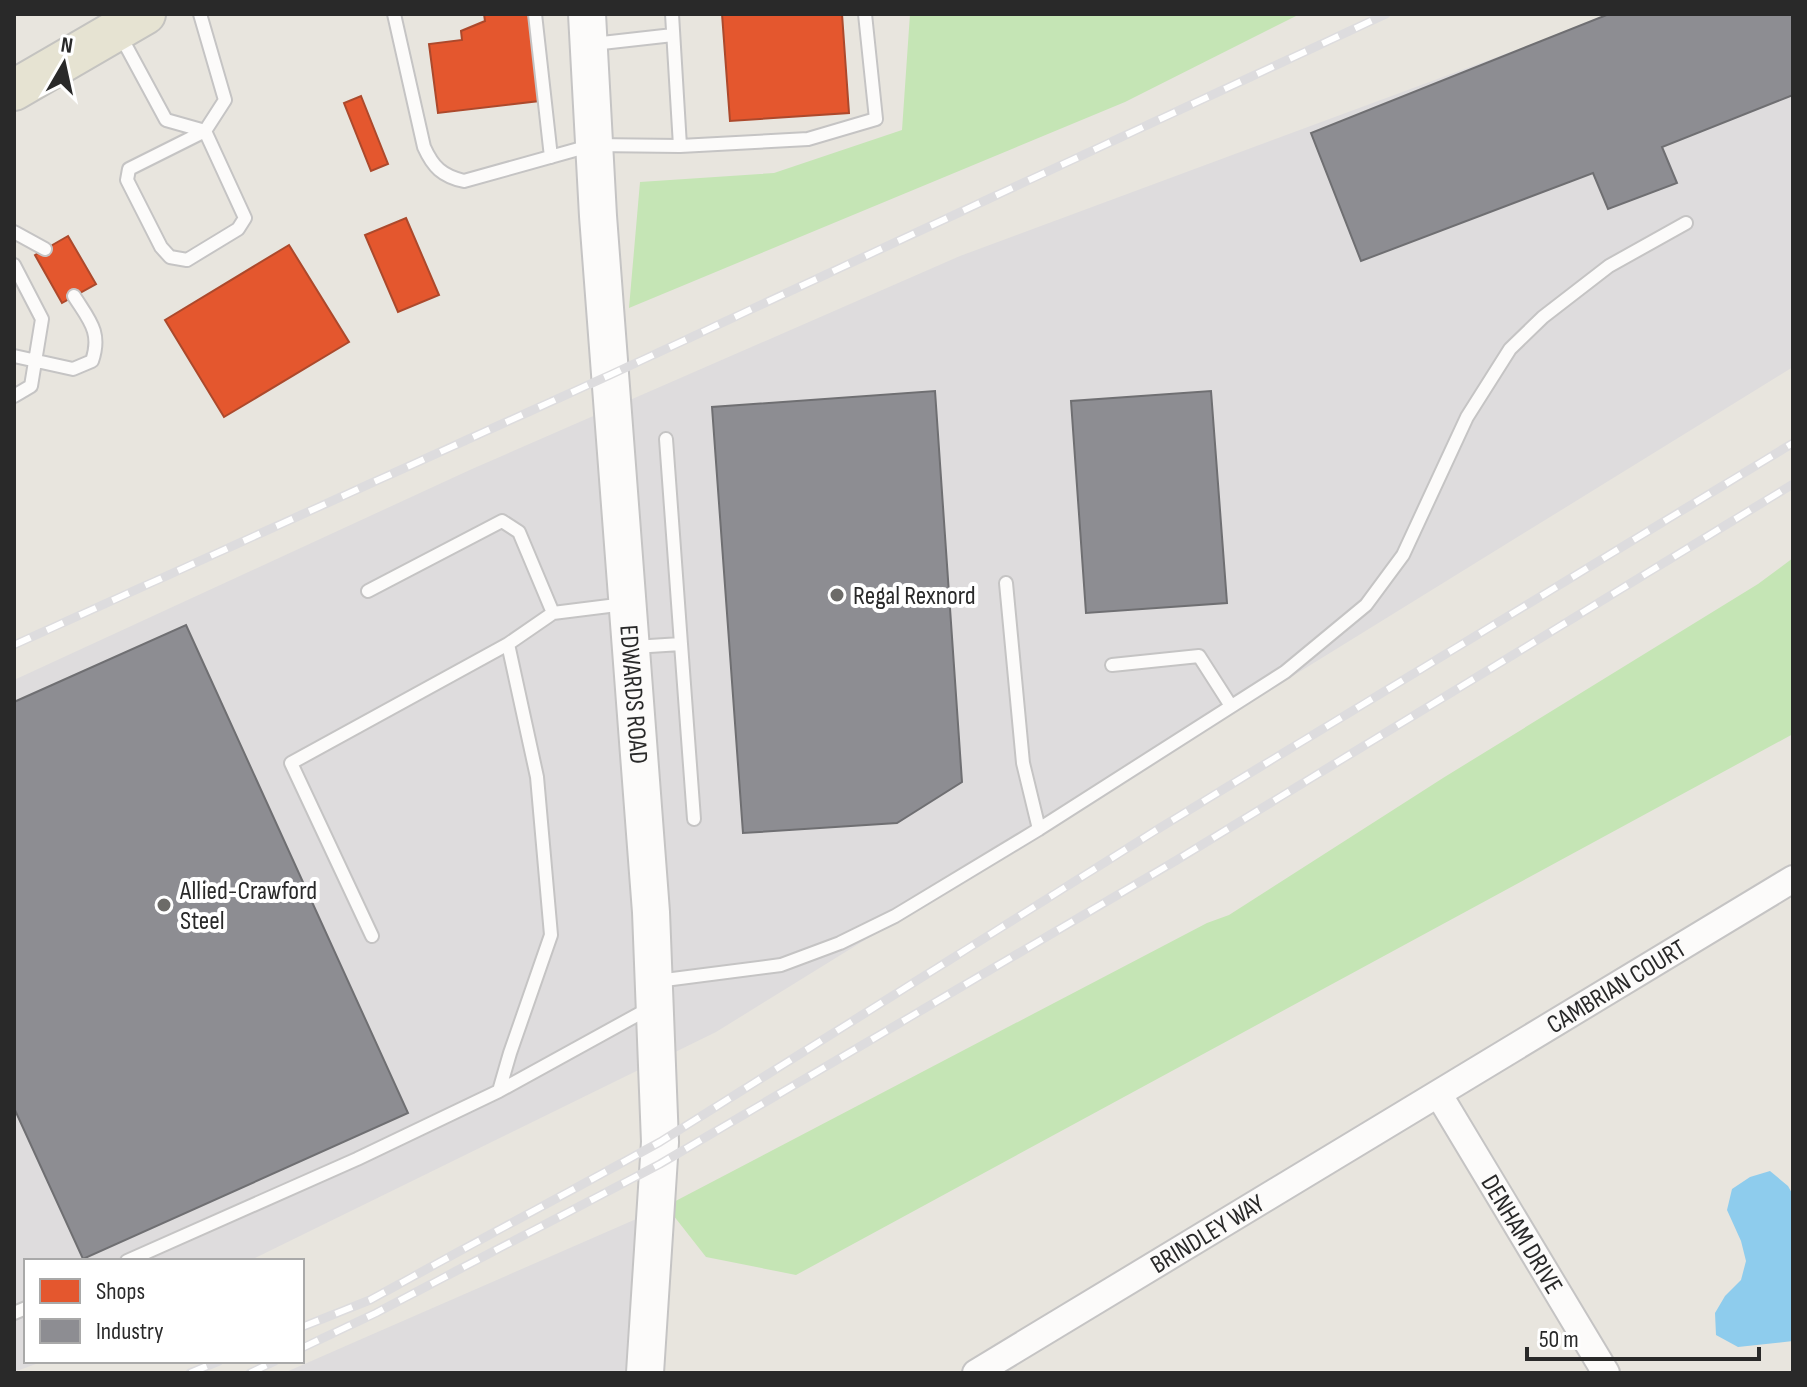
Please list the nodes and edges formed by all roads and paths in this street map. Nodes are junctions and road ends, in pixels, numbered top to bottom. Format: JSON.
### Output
{"nodes":[{"id":1,"x":200,"y":14,"type":"edge"},
{"id":2,"x":394,"y":14,"type":"edge"},
{"id":3,"x":535,"y":14,"type":"edge"},
{"id":4,"x":672,"y":14,"type":"edge"},
{"id":5,"x":865,"y":14,"type":"edge"},
{"id":6,"x":131,"y":22,"type":"edge"},
{"id":7,"x":588,"y":29,"type":"edge"},
{"id":8,"x":673,"y":35,"type":"junction"},
{"id":9,"x":14,"y":90,"type":"edge"},
{"id":10,"x":205,"y":131,"type":"junction"},
{"id":11,"x":593,"y":145,"type":"junction"},
{"id":12,"x":680,"y":146,"type":"junction"},
{"id":13,"x":551,"y":157,"type":"junction"},
{"id":14,"x":1686,"y":223,"type":"dead end"},
{"id":15,"x":14,"y":232,"type":"edge"},
{"id":16,"x":45,"y":249,"type":"dead end"},
{"id":17,"x":14,"y":265,"type":"edge"},
{"id":18,"x":74,"y":296,"type":"dead end"},
{"id":19,"x":14,"y":356,"type":"edge"},
{"id":20,"x":36,"y":361,"type":"junction"},
{"id":21,"x":14,"y":396,"type":"edge"},
{"id":22,"x":666,"y":439,"type":"dead end"},
{"id":23,"x":1006,"y":583,"type":"dead end"},
{"id":24,"x":368,"y":591,"type":"dead end"},
{"id":25,"x":628,"y":603,"type":"junction"},
{"id":26,"x":553,"y":613,"type":"junction"},
{"id":27,"x":508,"y":644,"type":"junction"},
{"id":28,"x":681,"y":644,"type":"junction"},
{"id":29,"x":631,"y":647,"type":"junction"},
{"id":30,"x":1112,"y":665,"type":"dead end"},
{"id":31,"x":1231,"y":706,"type":"junction"},
{"id":32,"x":694,"y":819,"type":"dead end"},
{"id":33,"x":1039,"y":829,"type":"junction"},
{"id":34,"x":1793,"y":879,"type":"edge"},
{"id":35,"x":372,"y":936,"type":"dead end"},
{"id":36,"x":654,"y":994,"type":"junction"},
{"id":37,"x":499,"y":1091,"type":"junction"},
{"id":38,"x":1439,"y":1095,"type":"junction"},
{"id":39,"x":132,"y":1259,"type":"edge"},
{"id":40,"x":645,"y":1373,"type":"edge"},
{"id":41,"x":976,"y":1373,"type":"edge"},
{"id":42,"x":1606,"y":1373,"type":"edge"}],
"edges":[{"from":1,"to":10,"type":"lane"},
{"from":2,"to":13,"type":"lane"},
{"from":3,"to":13,"type":"lane"},
{"from":4,"to":8,"type":"lane"},
{"from":5,"to":12,"type":"lane"},
{"from":6,"to":9,"type":"main road"},
{"from":6,"to":10,"type":"lane"},
{"from":7,"to":8,"type":"lane"},
{"from":7,"to":11,"type":"main road","name":"EDWARDS ROAD"},
{"from":8,"to":12,"type":"lane"},
{"from":10,"to":10,"type":"lane"},
{"from":11,"to":12,"type":"lane"},
{"from":11,"to":13,"type":"lane"},
{"from":11,"to":25,"type":"main road","name":"EDWARDS ROAD"},
{"from":14,"to":31,"type":"lane"},
{"from":15,"to":16,"type":"lane"},
{"from":17,"to":20,"type":"lane"},
{"from":18,"to":20,"type":"lane"},
{"from":19,"to":20,"type":"lane"},
{"from":20,"to":21,"type":"lane"},
{"from":22,"to":28,"type":"lane"},
{"from":23,"to":33,"type":"lane"},
{"from":24,"to":26,"type":"lane"},
{"from":25,"to":26,"type":"lane"},
{"from":25,"to":29,"type":"main road","name":"EDWARDS ROAD"},
{"from":26,"to":27,"type":"lane"},
{"from":27,"to":35,"type":"lane"},
{"from":27,"to":37,"type":"lane"},
{"from":28,"to":29,"type":"lane"},
{"from":28,"to":32,"type":"lane"},
{"from":29,"to":36,"type":"main road","name":"EDWARDS ROAD"},
{"from":30,"to":31,"type":"lane"},
{"from":31,"to":33,"type":"lane"},
{"from":33,"to":36,"type":"lane"},
{"from":34,"to":38,"type":"street","name":"CAMBRIAN COURT"},
{"from":36,"to":37,"type":"lane"},
{"from":36,"to":40,"type":"main road","name":"EDWARDS ROAD"},
{"from":37,"to":39,"type":"lane"},
{"from":38,"to":41,"type":"street","name":"BRINDLEY WAY"},
{"from":38,"to":42,"type":"street","name":"DENHAM DRIVE"}]}
